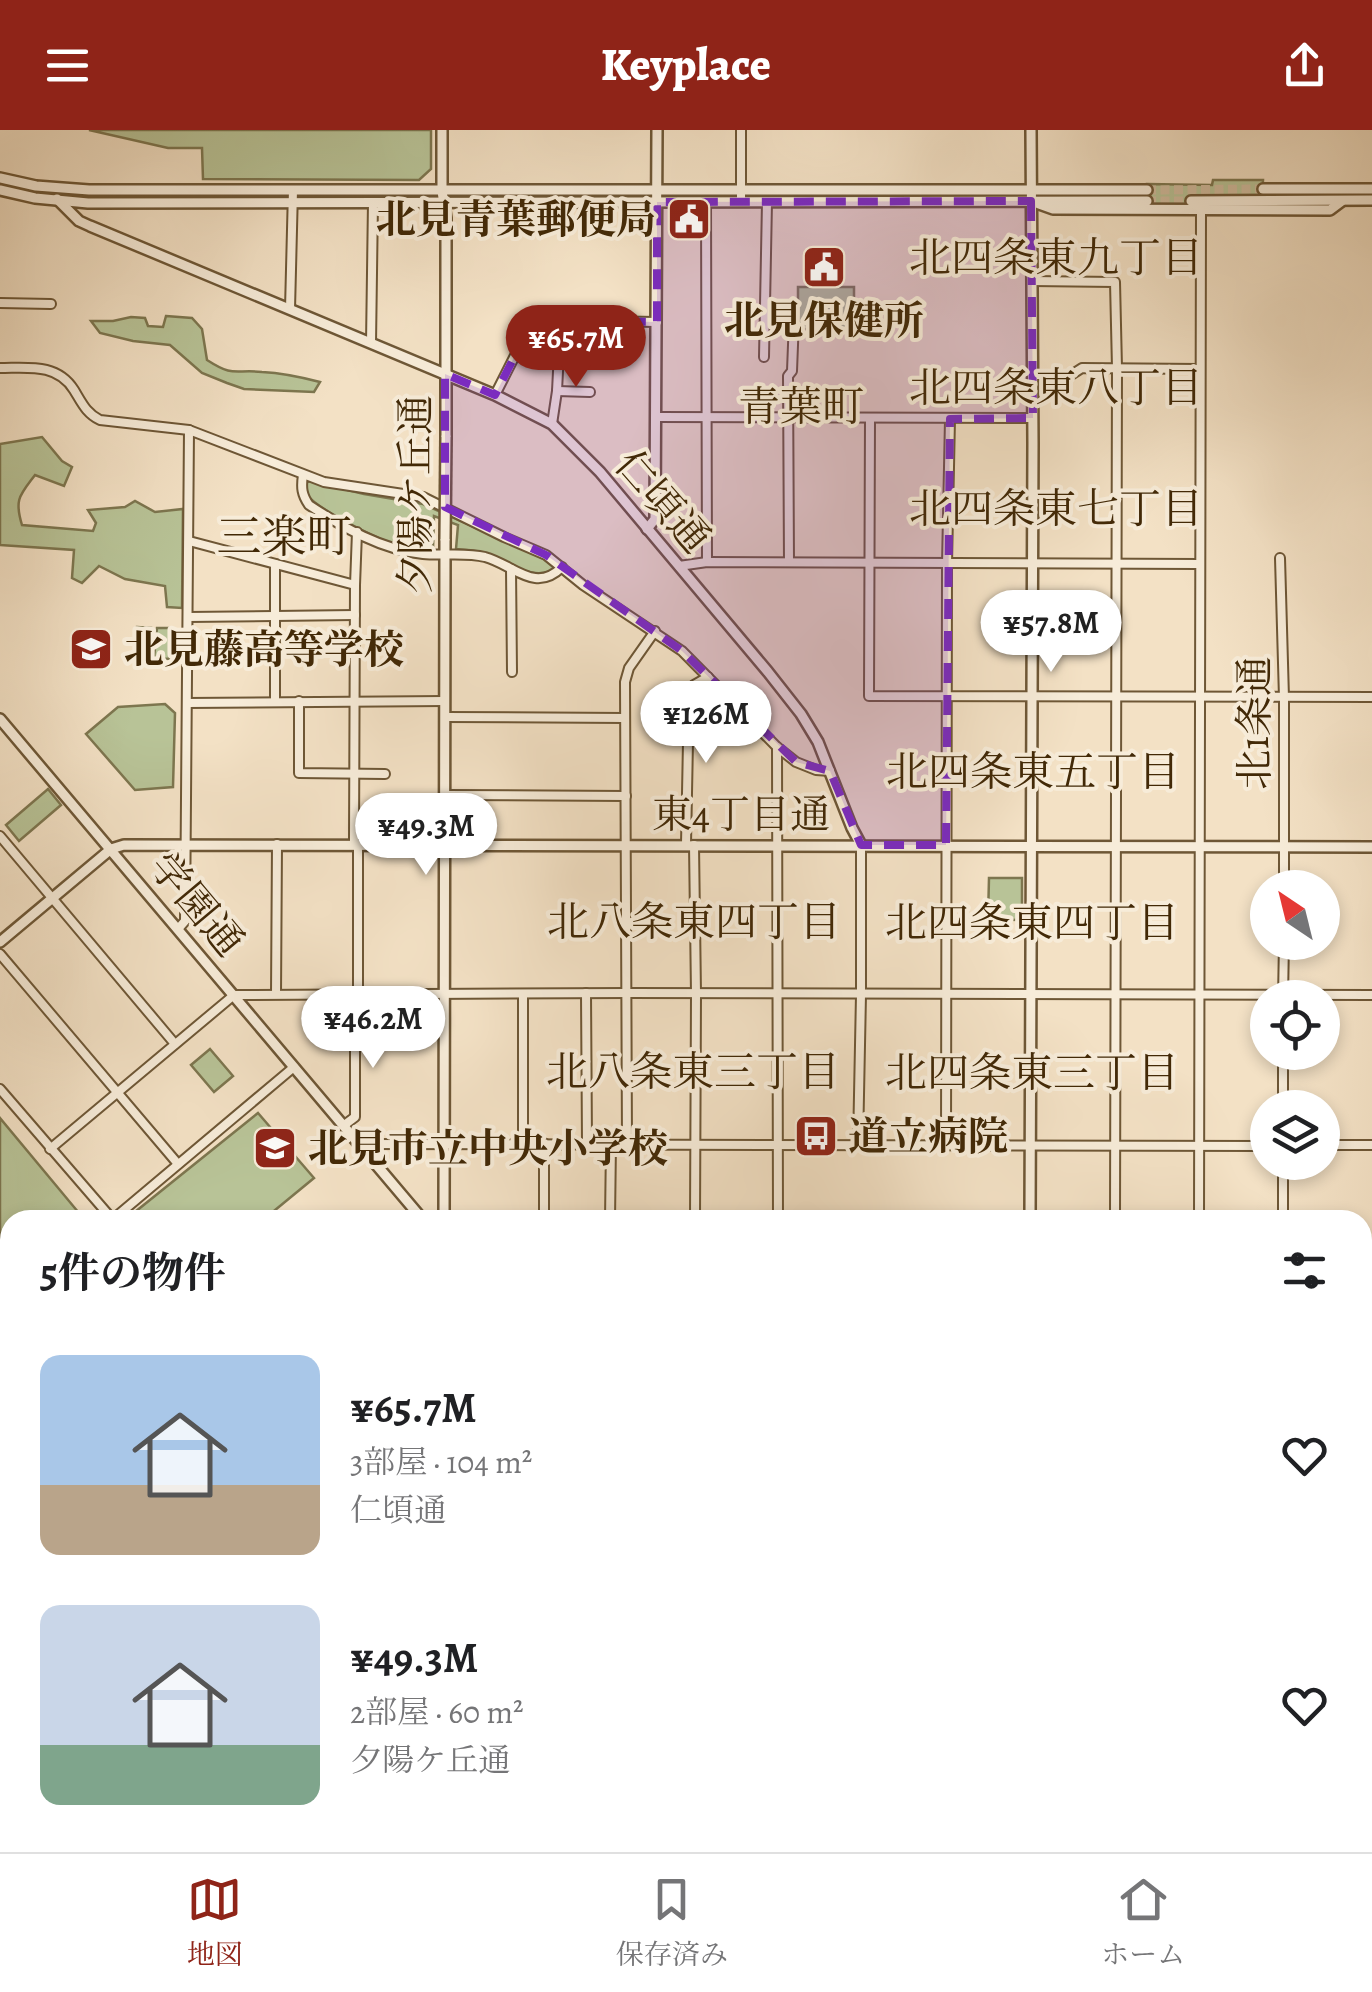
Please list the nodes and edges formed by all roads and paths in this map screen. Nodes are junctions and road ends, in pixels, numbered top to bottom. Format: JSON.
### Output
{"nodes":[{"id":1,"x":442,"y":130,"type":"edge"},
{"id":2,"x":657,"y":130,"type":"edge"},
{"id":3,"x":742,"y":130,"type":"edge"},
{"id":4,"x":1031,"y":130,"type":"edge"},
{"id":5,"x":0,"y":178,"type":"edge"},
{"id":6,"x":44,"y":186,"type":"junction"},
{"id":7,"x":1372,"y":189,"type":"edge"},
{"id":8,"x":0,"y":190,"type":"edge"},
{"id":9,"x":1263,"y":190,"type":"tunnel mouth"},
{"id":10,"x":442,"y":191,"type":"junction"},
{"id":11,"x":1147,"y":195,"type":"tunnel mouth"},
{"id":12,"x":293,"y":196,"type":"junction"},
{"id":13,"x":741,"y":196,"type":"junction"},
{"id":14,"x":1031,"y":196,"type":"junction"},
{"id":15,"x":657,"y":197,"type":"junction"},
{"id":16,"x":57,"y":199,"type":"junction"},
{"id":17,"x":1191,"y":200,"type":"tunnel mouth"},
{"id":18,"x":1342,"y":200,"type":"junction"},
{"id":19,"x":1372,"y":200,"type":"edge"},
{"id":20,"x":373,"y":202,"type":"junction"},
{"id":21,"x":706,"y":202,"type":"junction"},
{"id":22,"x":767,"y":202,"type":"junction"},
{"id":23,"x":444,"y":203,"type":"junction"},
{"id":24,"x":1201,"y":210,"type":"junction"},
{"id":25,"x":1032,"y":280,"type":"junction"},
{"id":26,"x":0,"y":304,"type":"edge"},
{"id":27,"x":51,"y":304,"type":"dead end"},
{"id":28,"x":290,"y":310,"type":"junction"},
{"id":29,"x":794,"y":318,"type":"dead end"},
{"id":30,"x":657,"y":322,"type":"junction"},
{"id":31,"x":371,"y":344,"type":"junction"},
{"id":32,"x":558,"y":352,"type":"dead end"},
{"id":33,"x":764,"y":357,"type":"dead end"},
{"id":34,"x":0,"y":368,"type":"edge"},
{"id":35,"x":1117,"y":368,"type":"junction"},
{"id":36,"x":1199,"y":368,"type":"junction"},
{"id":37,"x":444,"y":374,"type":"junction"},
{"id":38,"x":1032,"y":375,"type":"junction"},
{"id":39,"x":557,"y":391,"type":"junction"},
{"id":40,"x":590,"y":392,"type":"dead end"},
{"id":41,"x":494,"y":395,"type":"junction"},
{"id":42,"x":656,"y":417,"type":"junction"},
{"id":43,"x":706,"y":417,"type":"junction"},
{"id":44,"x":788,"y":417,"type":"junction"},
{"id":45,"x":1033,"y":418,"type":"junction"},
{"id":46,"x":870,"y":419,"type":"junction"},
{"id":47,"x":950,"y":419,"type":"junction"},
{"id":48,"x":552,"y":424,"type":"junction"},
{"id":49,"x":189,"y":430,"type":"junction"},
{"id":50,"x":304,"y":476,"type":"junction"},
{"id":51,"x":647,"y":529,"type":"junction"},
{"id":52,"x":357,"y":532,"type":"junction"},
{"id":53,"x":189,"y":542,"type":"junction"},
{"id":54,"x":446,"y":555,"type":"junction"},
{"id":55,"x":1280,"y":558,"type":"dead end"},
{"id":56,"x":707,"y":562,"type":"junction"},
{"id":57,"x":789,"y":562,"type":"junction"},
{"id":58,"x":868,"y":563,"type":"junction"},
{"id":59,"x":275,"y":564,"type":"junction"},
{"id":60,"x":947,"y":564,"type":"junction"},
{"id":61,"x":1031,"y":564,"type":"junction"},
{"id":62,"x":1116,"y":564,"type":"junction"},
{"id":63,"x":1199,"y":564,"type":"junction"},
{"id":64,"x":679,"y":566,"type":"junction"},
{"id":65,"x":562,"y":567,"type":"junction"},
{"id":66,"x":511,"y":569,"type":"junction"},
{"id":67,"x":355,"y":584,"type":"junction"},
{"id":68,"x":355,"y":615,"type":"junction"},
{"id":69,"x":275,"y":616,"type":"junction"},
{"id":70,"x":188,"y":617,"type":"junction"},
{"id":71,"x":654,"y":631,"type":"junction"},
{"id":72,"x":512,"y":672,"type":"dead end"},
{"id":73,"x":708,"y":677,"type":"junction"},
{"id":74,"x":946,"y":696,"type":"junction"},
{"id":75,"x":1032,"y":696,"type":"junction"},
{"id":76,"x":1116,"y":696,"type":"junction"},
{"id":77,"x":1372,"y":696,"type":"edge"},
{"id":78,"x":1200,"y":697,"type":"junction"},
{"id":79,"x":1284,"y":698,"type":"junction"},
{"id":80,"x":299,"y":701,"type":"junction"},
{"id":81,"x":445,"y":701,"type":"junction"},
{"id":82,"x":275,"y":702,"type":"junction"},
{"id":83,"x":356,"y":702,"type":"junction"},
{"id":84,"x":187,"y":703,"type":"junction"},
{"id":85,"x":445,"y":717,"type":"junction"},
{"id":86,"x":625,"y":718,"type":"junction"},
{"id":87,"x":0,"y":720,"type":"edge"},
{"id":88,"x":777,"y":747,"type":"junction"},
{"id":89,"x":830,"y":771,"type":"junction"},
{"id":90,"x":355,"y":774,"type":"junction"},
{"id":91,"x":385,"y":774,"type":"dead end"},
{"id":92,"x":446,"y":795,"type":"junction"},
{"id":93,"x":626,"y":796,"type":"junction"},
{"id":94,"x":0,"y":836,"type":"edge"},
{"id":95,"x":187,"y":844,"type":"junction"},
{"id":96,"x":278,"y":844,"type":"junction"},
{"id":97,"x":357,"y":844,"type":"junction"},
{"id":98,"x":446,"y":844,"type":"junction"},
{"id":99,"x":627,"y":844,"type":"junction"},
{"id":100,"x":690,"y":844,"type":"junction"},
{"id":101,"x":778,"y":845,"type":"junction"},
{"id":102,"x":861,"y":845,"type":"junction"},
{"id":103,"x":946,"y":845,"type":"junction"},
{"id":104,"x":1284,"y":845,"type":"junction"},
{"id":105,"x":1031,"y":846,"type":"junction"},
{"id":106,"x":1115,"y":846,"type":"junction"},
{"id":107,"x":1200,"y":846,"type":"junction"},
{"id":108,"x":1372,"y":847,"type":"edge"},
{"id":109,"x":111,"y":849,"type":"junction"},
{"id":110,"x":1284,"y":870,"type":"edge"},
{"id":111,"x":52,"y":898,"type":"junction"},
{"id":112,"x":178,"y":929,"type":"junction"},
{"id":113,"x":0,"y":942,"type":"edge"},
{"id":114,"x":0,"y":954,"type":"edge"},
{"id":115,"x":357,"y":993,"type":"junction"},
{"id":116,"x":586,"y":993,"type":"junction"},
{"id":117,"x":628,"y":993,"type":"junction"},
{"id":118,"x":276,"y":994,"type":"junction"},
{"id":119,"x":445,"y":994,"type":"junction"},
{"id":120,"x":523,"y":994,"type":"junction"},
{"id":121,"x":696,"y":994,"type":"junction"},
{"id":122,"x":1032,"y":994,"type":"junction"},
{"id":123,"x":234,"y":995,"type":"junction"},
{"id":124,"x":778,"y":995,"type":"junction"},
{"id":125,"x":861,"y":995,"type":"junction"},
{"id":126,"x":1115,"y":995,"type":"junction"},
{"id":127,"x":947,"y":996,"type":"junction"},
{"id":128,"x":1200,"y":996,"type":"junction"},
{"id":129,"x":1340,"y":996,"type":"edge"},
{"id":130,"x":1372,"y":996,"type":"edge"},
{"id":131,"x":1250,"y":997,"type":"edge"},
{"id":132,"x":175,"y":1044,"type":"junction"},
{"id":133,"x":294,"y":1067,"type":"junction"},
{"id":134,"x":0,"y":1088,"type":"edge"},
{"id":135,"x":116,"y":1094,"type":"junction"},
{"id":136,"x":344,"y":1126,"type":"junction"},
{"id":137,"x":446,"y":1143,"type":"junction"},
{"id":138,"x":524,"y":1143,"type":"junction"},
{"id":139,"x":544,"y":1143,"type":"junction"},
{"id":140,"x":587,"y":1143,"type":"junction"},
{"id":141,"x":610,"y":1143,"type":"junction"},
{"id":142,"x":627,"y":1143,"type":"junction"},
{"id":143,"x":358,"y":1144,"type":"junction"},
{"id":144,"x":694,"y":1144,"type":"junction"},
{"id":145,"x":778,"y":1144,"type":"junction"},
{"id":146,"x":1116,"y":1144,"type":"junction"},
{"id":147,"x":858,"y":1145,"type":"junction"},
{"id":148,"x":946,"y":1145,"type":"junction"},
{"id":149,"x":1030,"y":1145,"type":"junction"},
{"id":150,"x":1200,"y":1145,"type":"junction"},
{"id":151,"x":1340,"y":1145,"type":"edge"},
{"id":152,"x":1372,"y":1145,"type":"edge"},
{"id":153,"x":1250,"y":1146,"type":"edge"},
{"id":154,"x":50,"y":1150,"type":"junction"},
{"id":155,"x":178,"y":1164,"type":"junction"},
{"id":156,"x":1283,"y":1180,"type":"edge"},
{"id":157,"x":103,"y":1210,"type":"edge"},
{"id":158,"x":124,"y":1210,"type":"edge"},
{"id":159,"x":414,"y":1210,"type":"edge"},
{"id":160,"x":444,"y":1210,"type":"edge"},
{"id":161,"x":544,"y":1210,"type":"edge"},
{"id":162,"x":610,"y":1210,"type":"edge"},
{"id":163,"x":694,"y":1210,"type":"edge"},
{"id":164,"x":778,"y":1210,"type":"edge"},
{"id":165,"x":1030,"y":1210,"type":"edge"},
{"id":166,"x":1115,"y":1210,"type":"edge"},
{"id":167,"x":1199,"y":1210,"type":"edge"},
{"id":168,"x":1282,"y":1210,"type":"edge"}],
"edges":[{"from":1,"to":10,"type":"street","name":"夕陽ケ丘通"},
{"from":2,"to":15,"type":"street"},
{"from":3,"to":13,"type":"street"},
{"from":4,"to":14,"type":"street"},
{"from":5,"to":6,"type":"street"},
{"from":6,"to":12,"type":"street"},
{"from":6,"to":16,"type":"street","name":"仁頃通"},
{"from":7,"to":9,"type":"street"},
{"from":8,"to":16,"type":"street"},
{"from":10,"to":12,"type":"street"},
{"from":10,"to":15,"type":"street"},
{"from":10,"to":23,"type":"street","name":"夕陽ケ丘通"},
{"from":11,"to":14,"type":"street"},
{"from":12,"to":16,"type":"street"},
{"from":12,"to":20,"type":"street"},
{"from":12,"to":28,"type":"street"},
{"from":13,"to":14,"type":"street"},
{"from":13,"to":15,"type":"street"},
{"from":13,"to":21,"type":"street"},
{"from":13,"to":22,"type":"street"},
{"from":14,"to":22,"type":"street"},
{"from":14,"to":24,"type":"street"},
{"from":14,"to":25,"type":"street"},
{"from":15,"to":21,"type":"street"},
{"from":15,"to":23,"type":"street"},
{"from":15,"to":30,"type":"street"},
{"from":16,"to":28,"type":"street","name":"仁頃通"},
{"from":17,"to":18,"type":"street"},
{"from":18,"to":19,"type":"street"},
{"from":18,"to":24,"type":"street"},
{"from":20,"to":23,"type":"street"},
{"from":20,"to":31,"type":"street"},
{"from":21,"to":43,"type":"street"},
{"from":22,"to":33,"type":"street"},
{"from":23,"to":37,"type":"street","name":"夕陽ケ丘通"},
{"from":24,"to":36,"type":"street"},
{"from":25,"to":35,"type":"street"},
{"from":25,"to":38,"type":"street"},
{"from":26,"to":27,"type":"street"},
{"from":28,"to":31,"type":"street","name":"仁頃通"},
{"from":29,"to":44,"type":"street"},
{"from":30,"to":41,"type":"street"},
{"from":30,"to":42,"type":"street"},
{"from":31,"to":37,"type":"street","name":"仁頃通"},
{"from":32,"to":39,"type":"street"},
{"from":34,"to":49,"type":"street"},
{"from":35,"to":36,"type":"street"},
{"from":35,"to":38,"type":"street"},
{"from":35,"to":62,"type":"street"},
{"from":36,"to":63,"type":"street"},
{"from":37,"to":41,"type":"street","name":"仁頃通"},
{"from":37,"to":54,"type":"street","name":"夕陽ケ丘通","bridge":true},
{"from":38,"to":45,"type":"street"},
{"from":39,"to":40,"type":"street"},
{"from":39,"to":48,"type":"street"},
{"from":41,"to":48,"type":"street","name":"仁頃通"},
{"from":42,"to":43,"type":"street"},
{"from":42,"to":51,"type":"street"},
{"from":43,"to":44,"type":"street"},
{"from":43,"to":56,"type":"street"},
{"from":44,"to":46,"type":"street"},
{"from":44,"to":57,"type":"street"},
{"from":45,"to":47,"type":"street"},
{"from":45,"to":61,"type":"street"},
{"from":46,"to":47,"type":"street"},
{"from":46,"to":58,"type":"street"},
{"from":47,"to":60,"type":"street"},
{"from":48,"to":51,"type":"street","name":"仁頃通"},
{"from":49,"to":50,"type":"street"},
{"from":49,"to":53,"type":"street"},
{"from":50,"to":52,"type":"street"},
{"from":50,"to":65,"type":"street"},
{"from":51,"to":64,"type":"street","name":"仁頃通"},
{"from":52,"to":54,"type":"street"},
{"from":52,"to":67,"type":"street"},
{"from":53,"to":59,"type":"street"},
{"from":53,"to":70,"type":"street"},
{"from":54,"to":66,"type":"street"},
{"from":54,"to":81,"type":"street","name":"夕陽ケ丘通"},
{"from":55,"to":79,"type":"street","name":"北1条通"},
{"from":56,"to":57,"type":"street"},
{"from":56,"to":64,"type":"street"},
{"from":57,"to":58,"type":"street"},
{"from":58,"to":60,"type":"street"},
{"from":58,"to":74,"type":"street"},
{"from":59,"to":67,"type":"street"},
{"from":59,"to":69,"type":"street"},
{"from":60,"to":61,"type":"street"},
{"from":60,"to":74,"type":"street"},
{"from":61,"to":62,"type":"street"},
{"from":61,"to":75,"type":"street"},
{"from":62,"to":63,"type":"street"},
{"from":62,"to":76,"type":"street"},
{"from":63,"to":78,"type":"street"},
{"from":64,"to":89,"type":"street","name":"仁頃通"},
{"from":65,"to":66,"type":"street"},
{"from":65,"to":71,"type":"street"},
{"from":66,"to":72,"type":"street"},
{"from":67,"to":68,"type":"street"},
{"from":68,"to":69,"type":"street"},
{"from":68,"to":83,"type":"street"},
{"from":69,"to":70,"type":"street"},
{"from":69,"to":82,"type":"street"},
{"from":70,"to":84,"type":"street"},
{"from":71,"to":73,"type":"street"},
{"from":71,"to":86,"type":"street"},
{"from":73,"to":88,"type":"street"},
{"from":73,"to":100,"type":"street"},
{"from":74,"to":75,"type":"street"},
{"from":74,"to":103,"type":"street"},
{"from":75,"to":76,"type":"street"},
{"from":75,"to":105,"type":"street"},
{"from":76,"to":78,"type":"street"},
{"from":76,"to":106,"type":"street"},
{"from":77,"to":79,"type":"street"},
{"from":78,"to":79,"type":"street"},
{"from":78,"to":107,"type":"street"},
{"from":79,"to":104,"type":"street","name":"北1条通"},
{"from":80,"to":82,"type":"street"},
{"from":80,"to":83,"type":"street"},
{"from":80,"to":90,"type":"street"},
{"from":81,"to":83,"type":"street"},
{"from":81,"to":85,"type":"street","name":"夕陽ケ丘通"},
{"from":82,"to":84,"type":"street"},
{"from":83,"to":90,"type":"street"},
{"from":84,"to":95,"type":"street"},
{"from":85,"to":86,"type":"street"},
{"from":85,"to":92,"type":"street","name":"夕陽ケ丘通"},
{"from":86,"to":93,"type":"street"},
{"from":87,"to":109,"type":"street","name":"学園通"},
{"from":88,"to":89,"type":"street"},
{"from":88,"to":101,"type":"street"},
{"from":89,"to":102,"type":"street","name":"仁頃通"},
{"from":90,"to":91,"type":"street"},
{"from":90,"to":97,"type":"street"},
{"from":92,"to":93,"type":"street"},
{"from":92,"to":98,"type":"street","name":"夕陽ケ丘通"},
{"from":93,"to":99,"type":"street"},
{"from":94,"to":111,"type":"street"},
{"from":95,"to":96,"type":"street","name":"東4丁目通"},
{"from":95,"to":109,"type":"street","name":"東4丁目通"},
{"from":95,"to":112,"type":"street"},
{"from":96,"to":97,"type":"street","name":"東4丁目通"},
{"from":96,"to":118,"type":"street"},
{"from":97,"to":98,"type":"street","name":"東4丁目通"},
{"from":97,"to":115,"type":"street"},
{"from":98,"to":99,"type":"street","name":"東4丁目通"},
{"from":98,"to":119,"type":"street","name":"夕陽ケ丘通"},
{"from":99,"to":100,"type":"street","name":"東4丁目通"},
{"from":99,"to":117,"type":"street"},
{"from":100,"to":101,"type":"street","name":"東4丁目通"},
{"from":100,"to":121,"type":"street"},
{"from":101,"to":102,"type":"street","name":"東4丁目通"},
{"from":101,"to":124,"type":"street"},
{"from":102,"to":103,"type":"street","name":"東4丁目通"},
{"from":102,"to":125,"type":"street"},
{"from":103,"to":105,"type":"street","name":"東4丁目通"},
{"from":103,"to":127,"type":"street"},
{"from":104,"to":107,"type":"street","name":"東4丁目通"},
{"from":104,"to":108,"type":"street","name":"東4丁目通"},
{"from":104,"to":110,"type":"street","name":"北1条通"},
{"from":105,"to":106,"type":"street","name":"東4丁目通"},
{"from":105,"to":122,"type":"street"},
{"from":106,"to":107,"type":"street","name":"東4丁目通"},
{"from":106,"to":126,"type":"street"},
{"from":107,"to":128,"type":"street"},
{"from":109,"to":111,"type":"street"},
{"from":109,"to":112,"type":"street","name":"学園通"},
{"from":111,"to":113,"type":"street"},
{"from":111,"to":132,"type":"street"},
{"from":112,"to":123,"type":"street","name":"学園通"},
{"from":114,"to":135,"type":"street"},
{"from":115,"to":118,"type":"street"},
{"from":115,"to":119,"type":"street"},
{"from":115,"to":136,"type":"street"},
{"from":116,"to":117,"type":"street"},
{"from":116,"to":120,"type":"street"},
{"from":116,"to":140,"type":"street"},
{"from":117,"to":121,"type":"street"},
{"from":117,"to":142,"type":"street"},
{"from":118,"to":123,"type":"street"},
{"from":119,"to":120,"type":"street"},
{"from":119,"to":137,"type":"street","name":"夕陽ケ丘通"},
{"from":120,"to":138,"type":"street"},
{"from":121,"to":124,"type":"street"},
{"from":121,"to":144,"type":"street"},
{"from":122,"to":126,"type":"street"},
{"from":122,"to":127,"type":"street"},
{"from":122,"to":149,"type":"street"},
{"from":123,"to":132,"type":"street"},
{"from":123,"to":133,"type":"street","name":"学園通"},
{"from":124,"to":125,"type":"street"},
{"from":124,"to":145,"type":"street"},
{"from":125,"to":127,"type":"street"},
{"from":125,"to":147,"type":"street"},
{"from":126,"to":128,"type":"street"},
{"from":126,"to":146,"type":"street"},
{"from":127,"to":148,"type":"street"},
{"from":128,"to":131,"type":"street"},
{"from":128,"to":150,"type":"street"},
{"from":129,"to":130,"type":"street"},
{"from":132,"to":135,"type":"street"},
{"from":133,"to":136,"type":"street","name":"学園通"},
{"from":133,"to":155,"type":"street"},
{"from":134,"to":154,"type":"street"},
{"from":135,"to":154,"type":"street"},
{"from":135,"to":155,"type":"street"},
{"from":136,"to":143,"type":"street","name":"学園通"},
{"from":137,"to":138,"type":"street"},
{"from":137,"to":143,"type":"street"},
{"from":137,"to":160,"type":"street","name":"夕陽ケ丘通"},
{"from":138,"to":139,"type":"street"},
{"from":139,"to":140,"type":"street"},
{"from":139,"to":161,"type":"street"},
{"from":140,"to":141,"type":"street"},
{"from":141,"to":142,"type":"street"},
{"from":141,"to":162,"type":"street"},
{"from":142,"to":144,"type":"street"},
{"from":143,"to":159,"type":"street","name":"学園通"},
{"from":144,"to":145,"type":"street"},
{"from":144,"to":163,"type":"street"},
{"from":145,"to":147,"type":"street"},
{"from":145,"to":164,"type":"street"},
{"from":146,"to":149,"type":"street"},
{"from":146,"to":150,"type":"street"},
{"from":146,"to":166,"type":"street"},
{"from":147,"to":148,"type":"street"},
{"from":148,"to":149,"type":"street"},
{"from":149,"to":165,"type":"street"},
{"from":150,"to":153,"type":"street"},
{"from":150,"to":167,"type":"street"},
{"from":151,"to":152,"type":"street"},
{"from":154,"to":157,"type":"street"},
{"from":155,"to":158,"type":"street"},
{"from":156,"to":168,"type":"street"}]}
